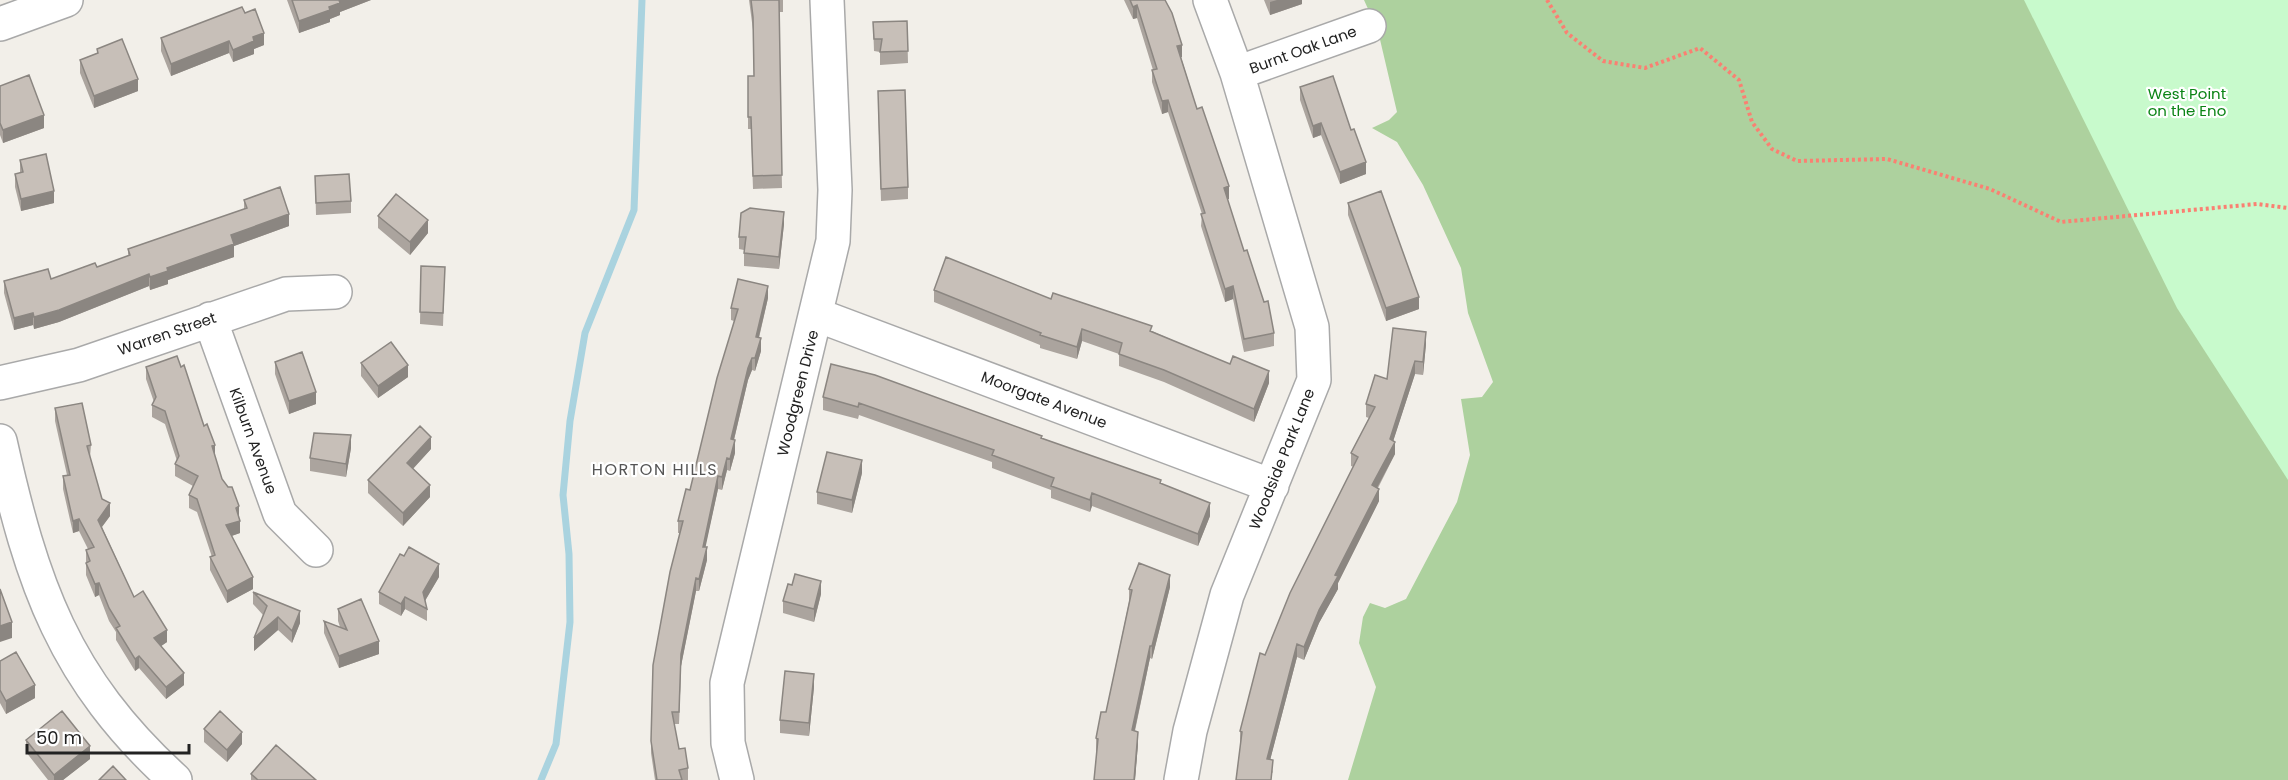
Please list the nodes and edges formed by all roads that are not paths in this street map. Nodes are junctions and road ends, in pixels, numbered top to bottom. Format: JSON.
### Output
{"nodes":[{"id":1,"x":66,"y":0,"type":"edge"},
{"id":2,"x":827,"y":0,"type":"edge"},
{"id":3,"x":1210,"y":0,"type":"edge"},
{"id":4,"x":0,"y":24,"type":"edge"},
{"id":5,"x":1369,"y":26,"type":"dead end"},
{"id":6,"x":1237,"y":73,"type":"junction"},
{"id":7,"x":335,"y":292,"type":"dead end"},
{"id":8,"x":817,"y":315,"type":"junction"},
{"id":9,"x":210,"y":319,"type":"junction"},
{"id":10,"x":0,"y":383,"type":"edge"},
{"id":11,"x":0,"y":441,"type":"edge"},
{"id":12,"x":1272,"y":486,"type":"junction"},
{"id":13,"x":316,"y":550,"type":"dead end"},
{"id":14,"x":175,"y":780,"type":"edge"},
{"id":15,"x":737,"y":780,"type":"edge"},
{"id":16,"x":1181,"y":780,"type":"edge"}],
"edges":[{"from":1,"to":4,"type":"street"},
{"from":2,"to":8,"type":"street","name":"Woodgreen Drive"},
{"from":3,"to":6,"type":"street","name":"Woodside Park Lane"},
{"from":5,"to":6,"type":"street","name":"Burnt Oak Lane"},
{"from":6,"to":12,"type":"street","name":"Woodside Park Lane"},
{"from":7,"to":9,"type":"street","name":"Warren Street"},
{"from":8,"to":12,"type":"street","name":"Moorgate Avenue"},
{"from":8,"to":15,"type":"street","name":"Woodgreen Drive"},
{"from":9,"to":10,"type":"street","name":"Warren Street"},
{"from":9,"to":13,"type":"street","name":"Kilburn Avenue"},
{"from":11,"to":14,"type":"street"},
{"from":12,"to":16,"type":"street","name":"Woodside Park Lane"}]}
